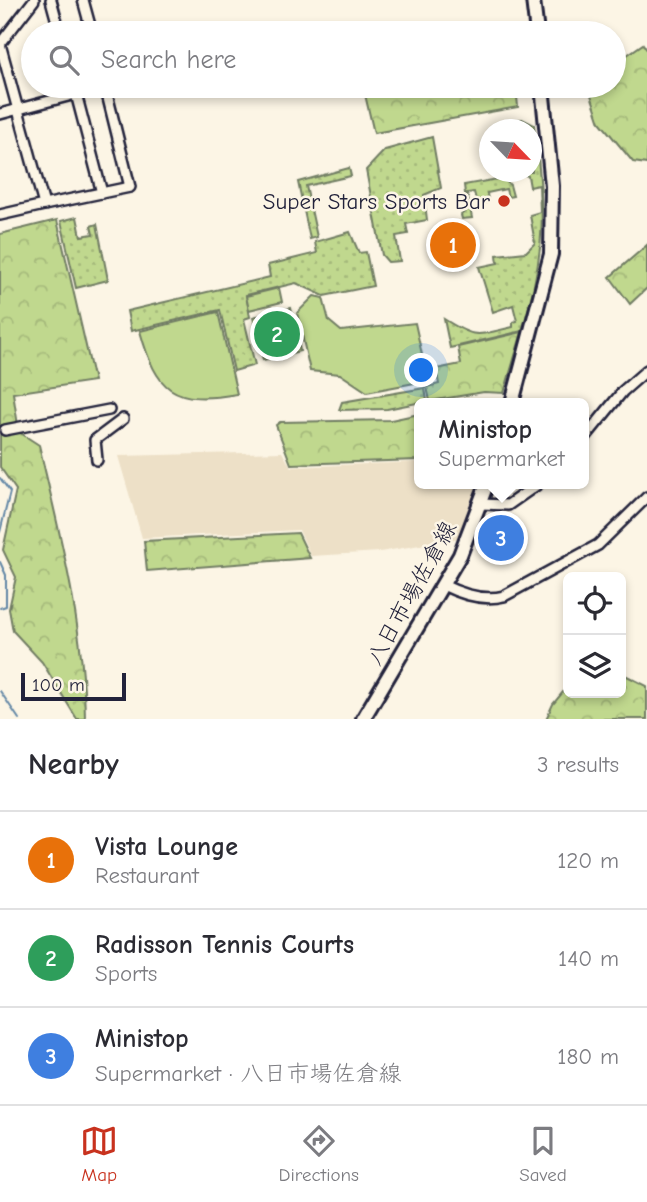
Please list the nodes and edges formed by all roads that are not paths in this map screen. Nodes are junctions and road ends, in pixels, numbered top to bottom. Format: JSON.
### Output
{"nodes":[{"id":1,"x":33,"y":0,"type":"edge"},
{"id":2,"x":51,"y":0,"type":"edge"},
{"id":3,"x":83,"y":0,"type":"edge"},
{"id":4,"x":533,"y":0,"type":"edge"},
{"id":5,"x":57,"y":21,"type":"edge"},
{"id":6,"x":89,"y":21,"type":"edge"},
{"id":7,"x":536,"y":21,"type":"edge"},
{"id":8,"x":0,"y":44,"type":"edge"},
{"id":9,"x":52,"y":98,"type":"edge"},
{"id":10,"x":77,"y":98,"type":"edge"},
{"id":11,"x":109,"y":98,"type":"edge"},
{"id":12,"x":543,"y":98,"type":"edge"},
{"id":13,"x":20,"y":109,"type":"junction"},
{"id":14,"x":0,"y":114,"type":"edge"},
{"id":15,"x":102,"y":193,"type":"junction"},
{"id":16,"x":44,"y":205,"type":"junction"},
{"id":17,"x":0,"y":215,"type":"edge"},
{"id":18,"x":647,"y":369,"type":"edge"},
{"id":19,"x":513,"y":398,"type":"edge"},
{"id":20,"x":108,"y":410,"type":"dead end"},
{"id":21,"x":123,"y":419,"type":"dead end"},
{"id":22,"x":5,"y":430,"type":"dead end"},
{"id":23,"x":589,"y":433,"type":"edge"},
{"id":24,"x":97,"y":460,"type":"dead end"},
{"id":25,"x":486,"y":489,"type":"edge"},
{"id":26,"x":531,"y":489,"type":"edge"},
{"id":27,"x":647,"y":497,"type":"edge"},
{"id":28,"x":481,"y":504,"type":"junction"},
{"id":29,"x":443,"y":585,"type":"junction"},
{"id":30,"x":363,"y":719,"type":"edge"}],
"edges":[{"from":1,"to":8,"type":"street"},
{"from":2,"to":5,"type":"street"},
{"from":3,"to":6,"type":"street"},
{"from":4,"to":7,"type":"main road"},
{"from":8,"to":13,"type":"street"},
{"from":9,"to":13,"type":"street"},
{"from":10,"to":15,"type":"street"},
{"from":11,"to":15,"type":"street"},
{"from":12,"to":19,"type":"main road"},
{"from":13,"to":14,"type":"street"},
{"from":13,"to":16,"type":"street"},
{"from":15,"to":16,"type":"street"},
{"from":16,"to":17,"type":"street"},
{"from":18,"to":23,"type":"street"},
{"from":20,"to":22,"type":"street"},
{"from":21,"to":24,"type":"street"},
{"from":25,"to":28,"type":"main road","name":"八日市場佐倉線"},
{"from":26,"to":28,"type":"street"},
{"from":27,"to":29,"type":"street"},
{"from":28,"to":29,"type":"main road","name":"八日市場佐倉線"},
{"from":29,"to":30,"type":"main road","name":"八日市場佐倉線"}]}
